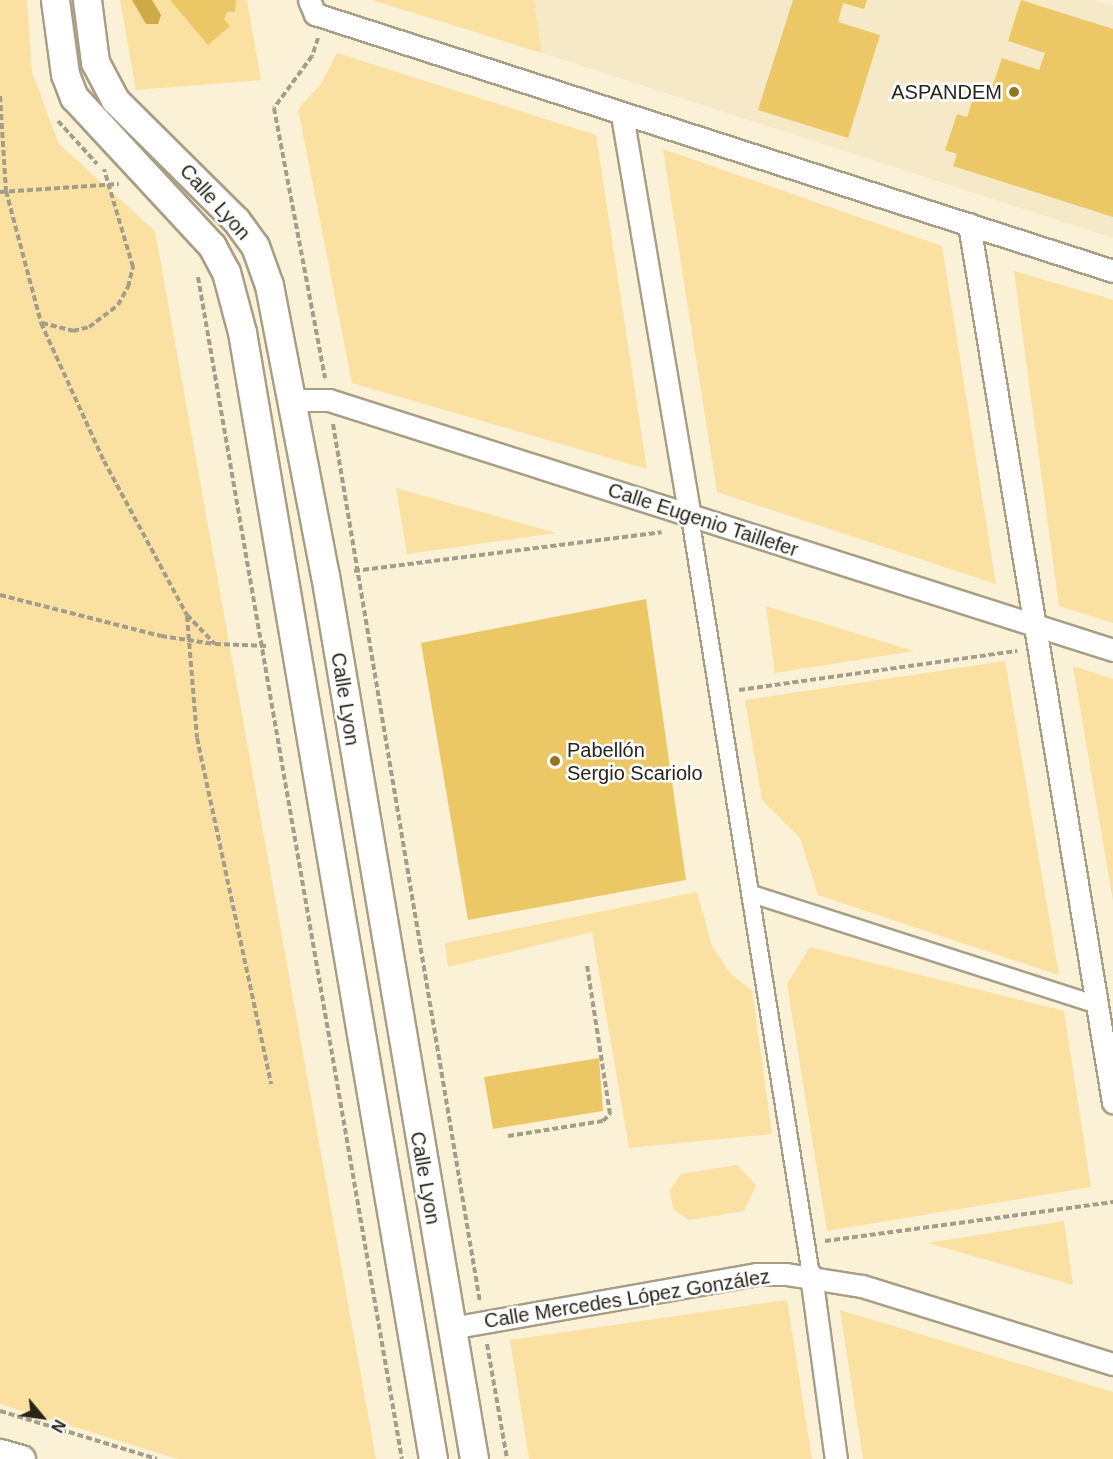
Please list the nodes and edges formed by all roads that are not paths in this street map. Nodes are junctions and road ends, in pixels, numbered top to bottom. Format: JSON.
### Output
{"nodes":[{"id":1,"x":55,"y":0,"type":"edge"},
{"id":2,"x":87,"y":0,"type":"edge"},
{"id":3,"x":309,"y":0,"type":"edge"},
{"id":4,"x":622,"y":115,"type":"junction"},
{"id":5,"x":969,"y":224,"type":"junction"},
{"id":6,"x":1113,"y":271,"type":"edge"},
{"id":7,"x":292,"y":399,"type":"junction"},
{"id":8,"x":691,"y":522,"type":"junction"},
{"id":9,"x":1035,"y":626,"type":"junction"},
{"id":10,"x":1113,"y":650,"type":"edge"},
{"id":11,"x":752,"y":894,"type":"junction"},
{"id":12,"x":1105,"y":1007,"type":"edge"},
{"id":13,"x":1113,"y":1102,"type":"edge"},
{"id":14,"x":811,"y":1275,"type":"junction"},
{"id":15,"x":451,"y":1328,"type":"junction"},
{"id":16,"x":1113,"y":1364,"type":"edge"},
{"id":17,"x":0,"y":1453,"type":"edge"},
{"id":18,"x":21,"y":1459,"type":"edge"},
{"id":19,"x":433,"y":1459,"type":"edge"},
{"id":20,"x":474,"y":1459,"type":"edge"},
{"id":21,"x":837,"y":1459,"type":"edge"}],
"edges":[{"from":1,"to":19,"type":"street","name":"Calle Lyon"},
{"from":2,"to":7,"type":"street","name":"Calle Lyon"},
{"from":3,"to":4,"type":"street"},
{"from":4,"to":5,"type":"street"},
{"from":4,"to":8,"type":"street"},
{"from":5,"to":6,"type":"street"},
{"from":5,"to":9,"type":"street"},
{"from":7,"to":8,"type":"street","name":"Calle Eugenio Taillefer"},
{"from":7,"to":15,"type":"street","name":"Calle Lyon"},
{"from":8,"to":9,"type":"street","name":"Calle Eugenio Taillefer"},
{"from":8,"to":11,"type":"street"},
{"from":9,"to":10,"type":"street","name":"Calle Eugenio Taillefer"},
{"from":9,"to":12,"type":"street"},
{"from":11,"to":12,"type":"street"},
{"from":11,"to":14,"type":"street"},
{"from":12,"to":13,"type":"street"},
{"from":14,"to":15,"type":"street","name":"Calle Mercedes López González"},
{"from":14,"to":16,"type":"street","name":"Calle Mercedes López González"},
{"from":14,"to":21,"type":"street"},
{"from":15,"to":20,"type":"street","name":"Calle Lyon"},
{"from":17,"to":18,"type":"street"}]}
